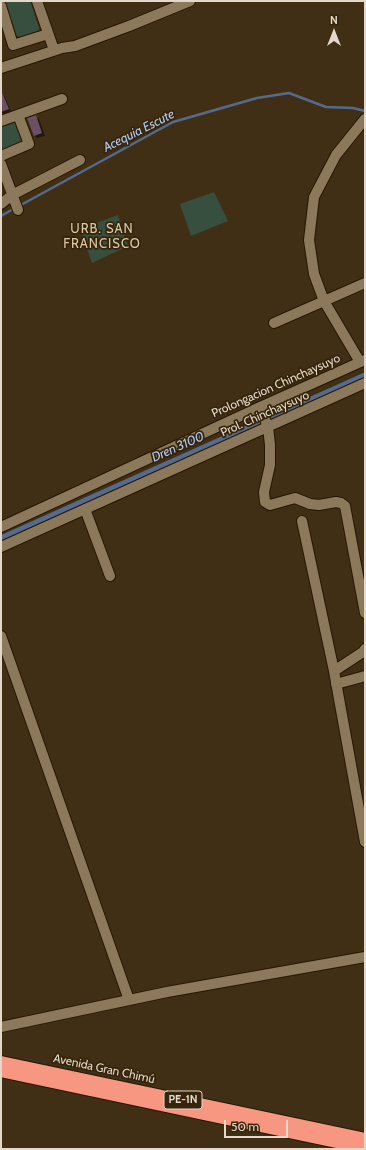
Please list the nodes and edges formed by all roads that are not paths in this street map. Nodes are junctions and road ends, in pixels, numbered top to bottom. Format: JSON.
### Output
{"nodes":[{"id":1,"x":37,"y":1,"type":"edge"},
{"id":2,"x":190,"y":1,"type":"edge"},
{"id":3,"x":1,"y":6,"type":"edge"},
{"id":4,"x":48,"y":34,"type":"junction"},
{"id":5,"x":54,"y":50,"type":"junction"},
{"id":6,"x":1,"y":68,"type":"edge"},
{"id":7,"x":62,"y":99,"type":"dead end"},
{"id":8,"x":18,"y":115,"type":"junction"},
{"id":9,"x":365,"y":120,"type":"edge"},
{"id":10,"x":1,"y":121,"type":"edge"},
{"id":11,"x":1,"y":156,"type":"edge"},
{"id":12,"x":80,"y":160,"type":"dead end"},
{"id":13,"x":1,"y":164,"type":"edge"},
{"id":14,"x":15,"y":203,"type":"junction"},
{"id":15,"x":1,"y":204,"type":"edge"},
{"id":16,"x":365,"y":283,"type":"edge"},
{"id":17,"x":324,"y":302,"type":"junction"},
{"id":18,"x":274,"y":323,"type":"dead end"},
{"id":19,"x":363,"y":361,"type":"edge"},
{"id":20,"x":365,"y":383,"type":"edge"},
{"id":21,"x":261,"y":410,"type":"junction"},
{"id":22,"x":267,"y":425,"type":"junction"},
{"id":23,"x":85,"y":509,"type":"junction"},
{"id":24,"x":302,"y":521,"type":"dead end"},
{"id":25,"x":1,"y":527,"type":"edge"},
{"id":26,"x":1,"y":547,"type":"edge"},
{"id":27,"x":110,"y":576,"type":"dead end"},
{"id":28,"x":365,"y":613,"type":"edge"},
{"id":29,"x":1,"y":636,"type":"edge"},
{"id":30,"x":365,"y":649,"type":"edge"},
{"id":31,"x":334,"y":671,"type":"junction"},
{"id":32,"x":365,"y":676,"type":"edge"},
{"id":33,"x":336,"y":684,"type":"junction"},
{"id":34,"x":365,"y":842,"type":"edge"},
{"id":35,"x":365,"y":957,"type":"edge"},
{"id":36,"x":129,"y":1000,"type":"junction"},
{"id":37,"x":1,"y":1027,"type":"edge"},
{"id":38,"x":1,"y":1062,"type":"edge"},
{"id":39,"x":1,"y":1071,"type":"edge"},
{"id":40,"x":365,"y":1139,"type":"edge"},
{"id":41,"x":365,"y":1148,"type":"edge"}],
"edges":[{"from":1,"to":4,"type":"street"},
{"from":2,"to":5,"type":"street"},
{"from":3,"to":4,"type":"street"},
{"from":4,"to":5,"type":"street"},
{"from":5,"to":6,"type":"street"},
{"from":7,"to":8,"type":"street"},
{"from":8,"to":10,"type":"street"},
{"from":8,"to":11,"type":"street"},
{"from":9,"to":17,"type":"street"},
{"from":12,"to":14,"type":"street"},
{"from":13,"to":14,"type":"street"},
{"from":14,"to":15,"type":"street"},
{"from":16,"to":17,"type":"street"},
{"from":17,"to":18,"type":"street"},
{"from":17,"to":19,"type":"street"},
{"from":19,"to":21,"type":"street","name":"Prolongacion Chinchaysuyo"},
{"from":20,"to":22,"type":"street","name":"Prol. Chinchaysuyo"},
{"from":21,"to":22,"type":"street"},
{"from":21,"to":25,"type":"street","name":"Prolongacion Chinchaysuyo"},
{"from":22,"to":23,"type":"street","name":"Prol. Chinchaysuyo"},
{"from":22,"to":28,"type":"street"},
{"from":23,"to":26,"type":"street","name":"Prol. Chinchaysuyo"},
{"from":23,"to":27,"type":"street"},
{"from":24,"to":31,"type":"street"},
{"from":29,"to":36,"type":"street"},
{"from":30,"to":31,"type":"street"},
{"from":31,"to":33,"type":"street"},
{"from":32,"to":33,"type":"street"},
{"from":33,"to":34,"type":"street"},
{"from":35,"to":36,"type":"street"},
{"from":36,"to":37,"type":"street"},
{"from":38,"to":40,"type":"highway","name":"Avenida Gran Chimú","number":"PE-1N"},
{"from":39,"to":41,"type":"highway","name":"Avenida Gran Chimú","number":"PE-1N"}]}
